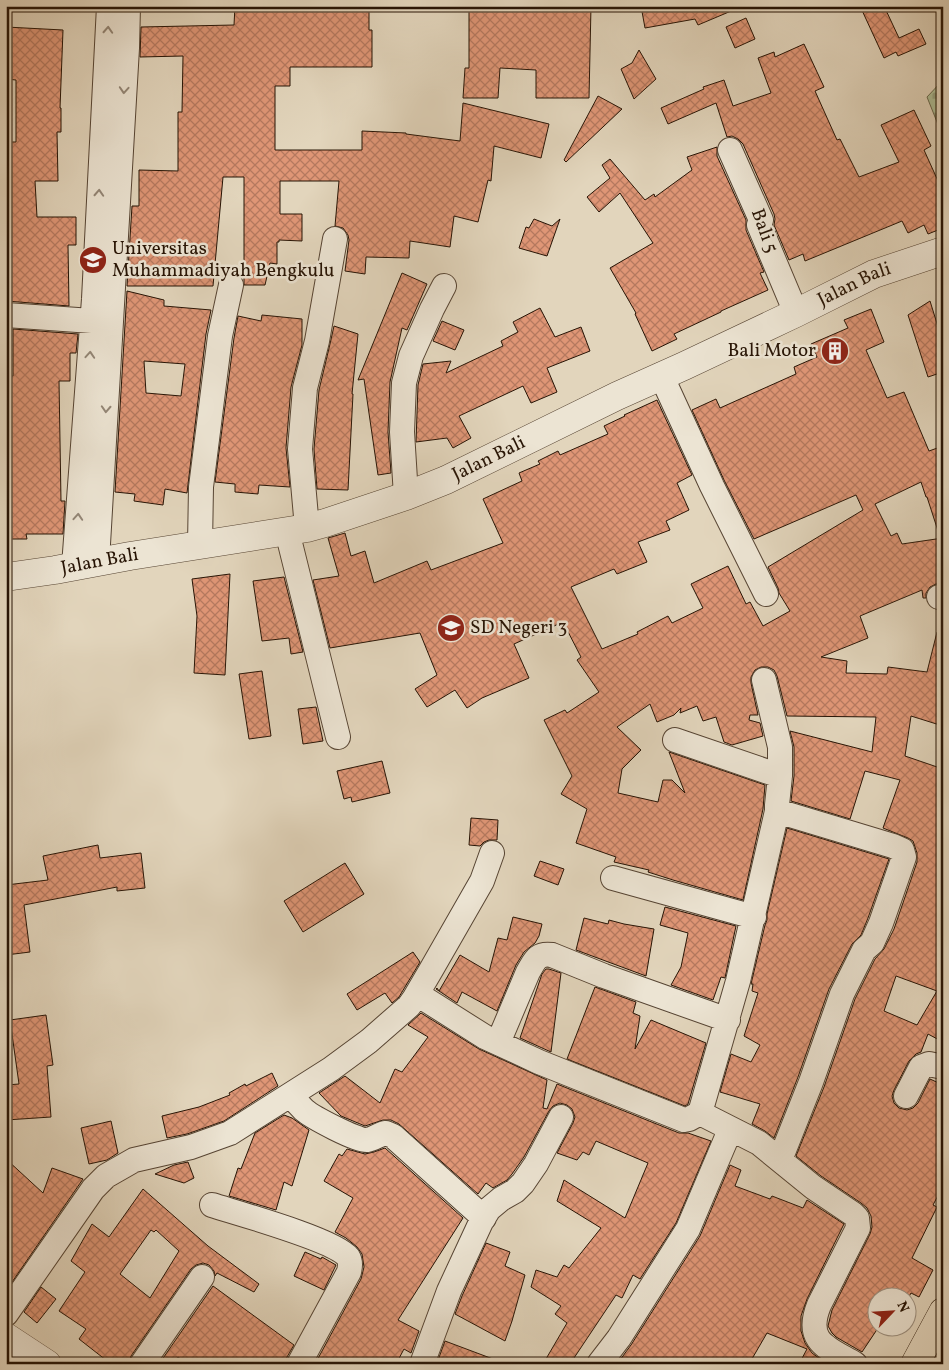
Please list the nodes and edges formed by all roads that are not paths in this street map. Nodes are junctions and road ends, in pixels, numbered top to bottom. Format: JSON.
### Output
{"nodes":[{"id":1,"x":109,"y":6,"type":"edge"},
{"id":2,"x":128,"y":6,"type":"edge"},
{"id":3,"x":730,"y":150,"type":"dead end"},
{"id":4,"x":335,"y":240,"type":"dead end"},
{"id":5,"x":943,"y":251,"type":"edge"},
{"id":6,"x":231,"y":285,"type":"dead end"},
{"id":7,"x":444,"y":286,"type":"dead end"},
{"id":8,"x":796,"y":313,"type":"junction"},
{"id":9,"x":6,"y":316,"type":"edge"},
{"id":10,"x":92,"y":322,"type":"junction"},
{"id":11,"x":661,"y":375,"type":"junction"},
{"id":12,"x":406,"y":496,"type":"junction"},
{"id":13,"x":297,"y":529,"type":"junction"},
{"id":14,"x":200,"y":545,"type":"junction"},
{"id":15,"x":86,"y":563,"type":"junction"},
{"id":16,"x":6,"y":577,"type":"edge"},
{"id":17,"x":766,"y":594,"type":"dead end"},
{"id":18,"x":764,"y":680,"type":"dead end"},
{"id":19,"x":338,"y":737,"type":"dead end"},
{"id":20,"x":675,"y":740,"type":"dead end"},
{"id":21,"x":780,"y":776,"type":"junction"},
{"id":22,"x":777,"y":811,"type":"junction"},
{"id":23,"x":492,"y":852,"type":"dead end"},
{"id":24,"x":613,"y":878,"type":"dead end"},
{"id":25,"x":754,"y":917,"type":"junction"},
{"id":26,"x":422,"y":998,"type":"junction"},
{"id":27,"x":728,"y":1020,"type":"junction"},
{"id":28,"x":498,"y":1043,"type":"junction"},
{"id":29,"x":943,"y":1067,"type":"edge"},
{"id":30,"x":906,"y":1096,"type":"dead end"},
{"id":31,"x":296,"y":1102,"type":"junction"},
{"id":32,"x":700,"y":1113,"type":"junction"},
{"id":33,"x":561,"y":1117,"type":"dead end"},
{"id":34,"x":730,"y":1130,"type":"junction"},
{"id":35,"x":780,"y":1160,"type":"junction"},
{"id":36,"x":212,"y":1206,"type":"dead end"},
{"id":37,"x":484,"y":1218,"type":"junction"},
{"id":38,"x":202,"y":1277,"type":"dead end"},
{"id":39,"x":6,"y":1314,"type":"edge"},
{"id":40,"x":940,"y":1323,"type":"edge"},
{"id":41,"x":6,"y":1337,"type":"edge"},
{"id":42,"x":47,"y":1364,"type":"edge"},
{"id":43,"x":142,"y":1364,"type":"edge"},
{"id":44,"x":299,"y":1364,"type":"edge"},
{"id":45,"x":422,"y":1364,"type":"edge"},
{"id":46,"x":599,"y":1364,"type":"edge"},
{"id":47,"x":855,"y":1364,"type":"edge"},
{"id":48,"x":915,"y":1364,"type":"edge"}],
"edges":[{"from":10,"to":1,"type":"street","one_way":true},
{"from":2,"to":15,"type":"street","one_way":true},
{"from":3,"to":8,"type":"street","name":"Bali 5"},
{"from":4,"to":13,"type":"street"},
{"from":5,"to":8,"type":"street","name":"Jalan Bali"},
{"from":6,"to":14,"type":"street"},
{"from":7,"to":12,"type":"street"},
{"from":8,"to":11,"type":"street","name":"Jalan Bali"},
{"from":9,"to":10,"type":"street"},
{"from":15,"to":10,"type":"street","one_way":true},
{"from":11,"to":12,"type":"street","name":"Jalan Bali"},
{"from":11,"to":17,"type":"street"},
{"from":12,"to":13,"type":"street","name":"Jalan Bali"},
{"from":13,"to":14,"type":"street","name":"Jalan Bali"},
{"from":13,"to":19,"type":"street"},
{"from":14,"to":15,"type":"street","name":"Jalan Bali"},
{"from":15,"to":16,"type":"street","name":"Jalan Bali"},
{"from":18,"to":21,"type":"street"},
{"from":20,"to":21,"type":"street"},
{"from":21,"to":22,"type":"street"},
{"from":22,"to":25,"type":"street"},
{"from":22,"to":35,"type":"street"},
{"from":23,"to":26,"type":"street"},
{"from":24,"to":25,"type":"street"},
{"from":25,"to":27,"type":"street"},
{"from":26,"to":28,"type":"street"},
{"from":26,"to":31,"type":"street"},
{"from":27,"to":28,"type":"street"},
{"from":27,"to":32,"type":"street"},
{"from":28,"to":32,"type":"street"},
{"from":29,"to":30,"type":"street"},
{"from":31,"to":37,"type":"street"},
{"from":31,"to":39,"type":"street"},
{"from":32,"to":34,"type":"street"},
{"from":33,"to":37,"type":"street"},
{"from":34,"to":35,"type":"street"},
{"from":34,"to":46,"type":"street"},
{"from":35,"to":47,"type":"street"},
{"from":36,"to":44,"type":"street"},
{"from":37,"to":45,"type":"street"},
{"from":38,"to":43,"type":"street"},
{"from":40,"to":48,"type":"main road"},
{"from":41,"to":42,"type":"street"}]}
